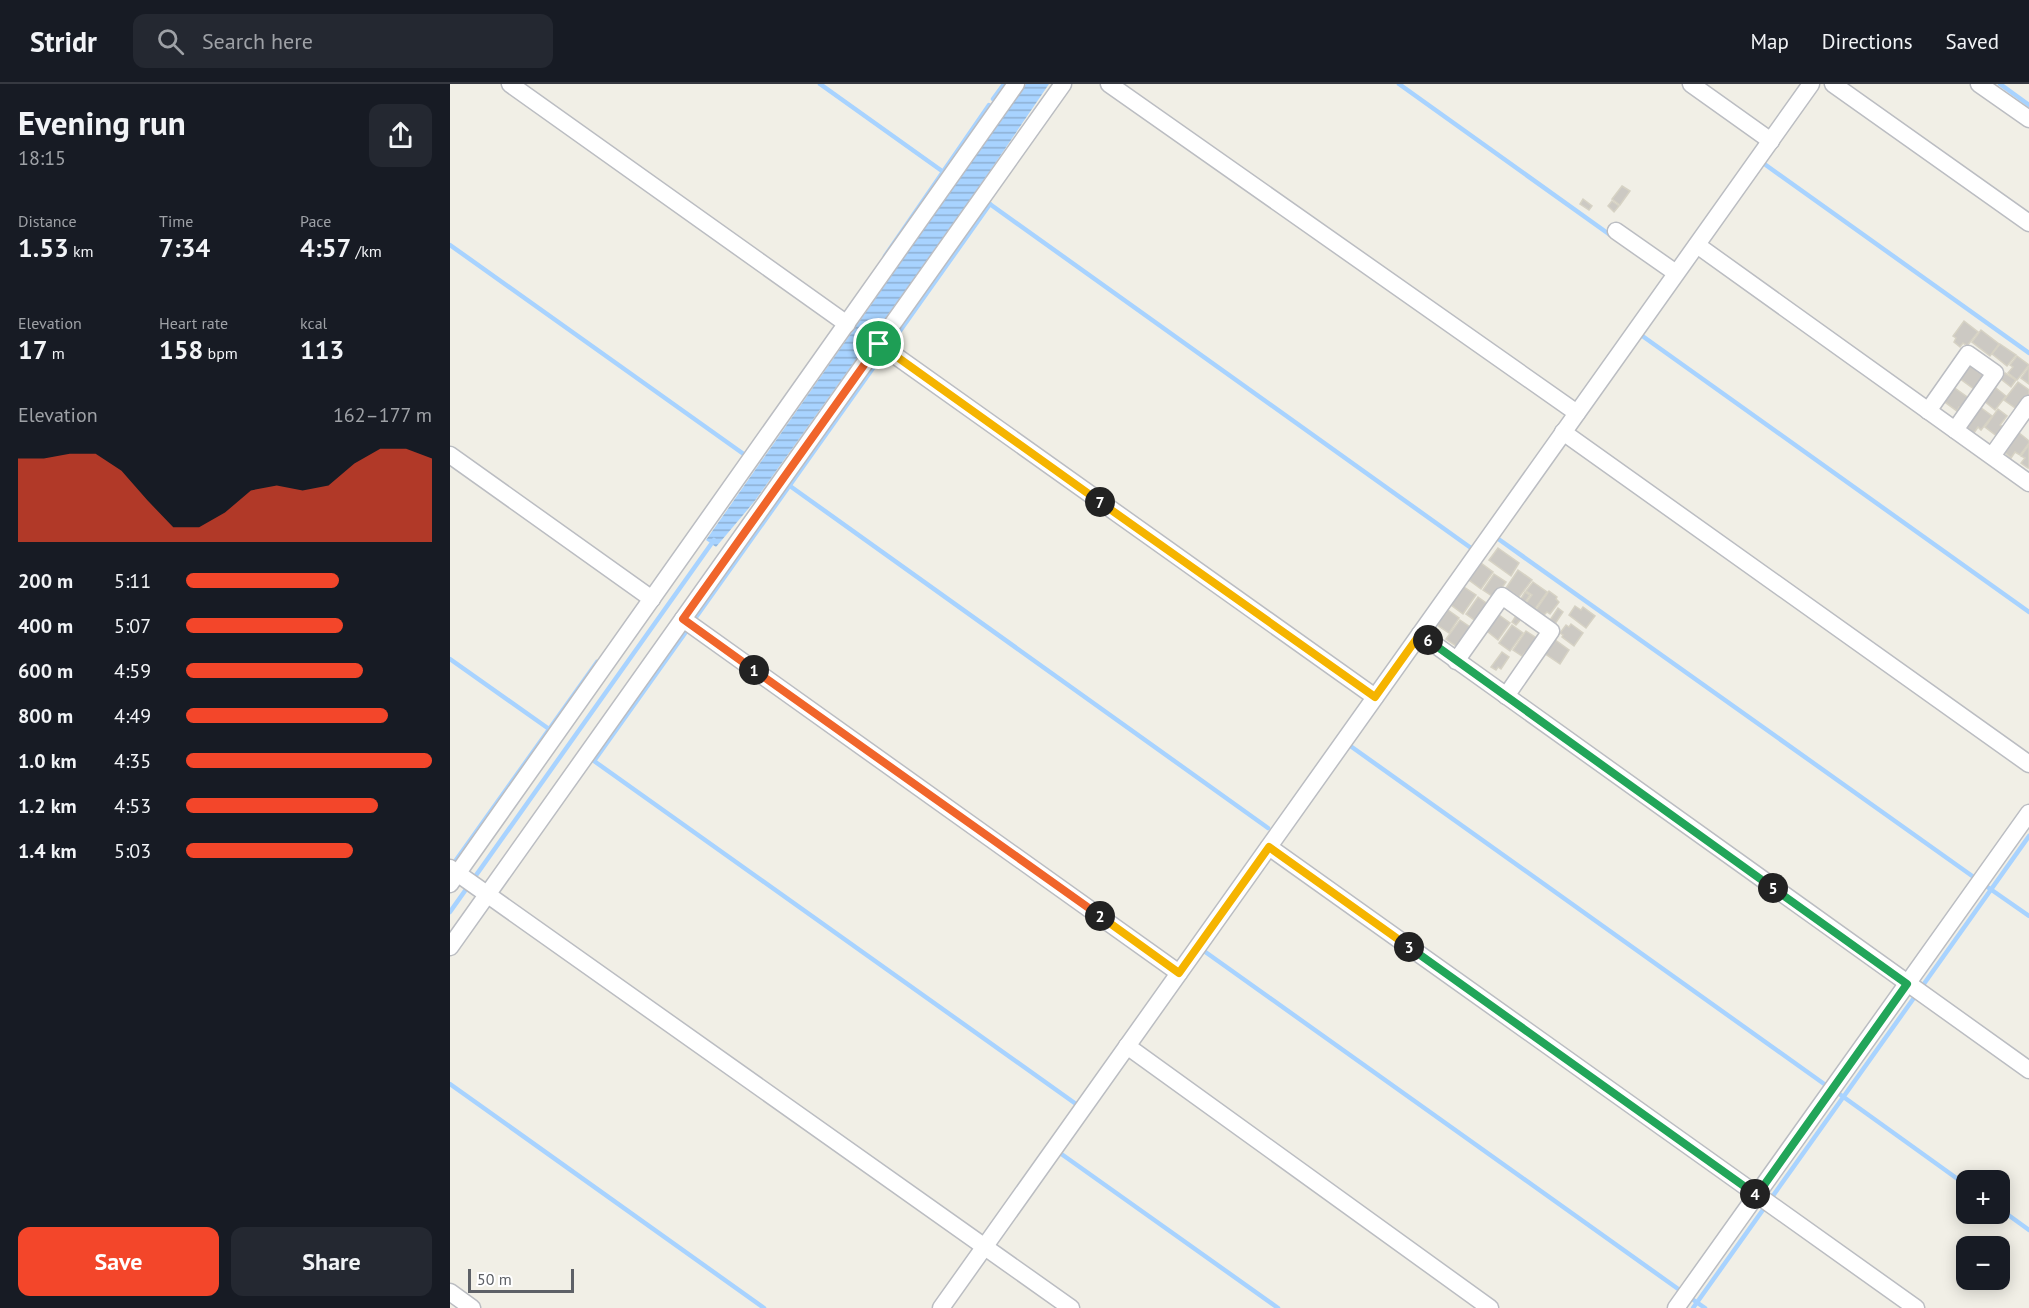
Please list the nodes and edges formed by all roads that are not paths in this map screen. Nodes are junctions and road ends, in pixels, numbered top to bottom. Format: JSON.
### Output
{"nodes":[{"id":1,"x":510,"y":84,"type":"edge"},
{"id":2,"x":1016,"y":84,"type":"edge"},
{"id":3,"x":1063,"y":84,"type":"edge"},
{"id":4,"x":1109,"y":84,"type":"edge"},
{"id":5,"x":1691,"y":84,"type":"edge"},
{"id":6,"x":1811,"y":84,"type":"edge"},
{"id":7,"x":1833,"y":84,"type":"edge"},
{"id":8,"x":1979,"y":84,"type":"edge"},
{"id":9,"x":2029,"y":119,"type":"edge"},
{"id":10,"x":1771,"y":141,"type":"junction"},
{"id":11,"x":2029,"y":224,"type":"edge"},
{"id":12,"x":1616,"y":231,"type":"dead end"},
{"id":13,"x":1696,"y":245,"type":"junction"},
{"id":14,"x":1676,"y":273,"type":"junction"},
{"id":15,"x":847,"y":324,"type":"junction"},
{"id":16,"x":879,"y":344,"type":"junction"},
{"id":17,"x":2029,"y":404,"type":"edge"},
{"id":18,"x":1928,"y":411,"type":"junction"},
{"id":19,"x":1577,"y":413,"type":"junction"},
{"id":20,"x":1955,"y":430,"type":"junction"},
{"id":21,"x":1563,"y":432,"type":"junction"},
{"id":22,"x":450,"y":455,"type":"edge"},
{"id":23,"x":1992,"y":456,"type":"junction"},
{"id":24,"x":2029,"y":483,"type":"edge"},
{"id":25,"x":652,"y":599,"type":"junction"},
{"id":26,"x":683,"y":619,"type":"junction"},
{"id":27,"x":1420,"y":634,"type":"junction"},
{"id":28,"x":1456,"y":661,"type":"junction"},
{"id":29,"x":1506,"y":696,"type":"junction"},
{"id":30,"x":1375,"y":697,"type":"junction"},
{"id":31,"x":2029,"y":764,"type":"edge"},
{"id":32,"x":2029,"y":813,"type":"edge"},
{"id":33,"x":1269,"y":847,"type":"junction"},
{"id":34,"x":455,"y":875,"type":"edge"},
{"id":35,"x":484,"y":892,"type":"junction"},
{"id":36,"x":450,"y":947,"type":"edge"},
{"id":37,"x":1179,"y":973,"type":"junction"},
{"id":38,"x":1914,"y":989,"type":"junction"},
{"id":39,"x":1127,"y":1046,"type":"junction"},
{"id":40,"x":2029,"y":1070,"type":"edge"},
{"id":41,"x":1764,"y":1200,"type":"junction"},
{"id":42,"x":985,"y":1246,"type":"junction"},
{"id":43,"x":450,"y":1292,"type":"edge"},
{"id":44,"x":472,"y":1308,"type":"edge"},
{"id":45,"x":941,"y":1308,"type":"edge"},
{"id":46,"x":1071,"y":1308,"type":"edge"},
{"id":47,"x":1490,"y":1308,"type":"edge"},
{"id":48,"x":1676,"y":1308,"type":"edge"},
{"id":49,"x":1916,"y":1308,"type":"edge"}],
"edges":[{"from":1,"to":15,"type":"street"},
{"from":2,"to":15,"type":"street"},
{"from":3,"to":16,"type":"street"},
{"from":4,"to":19,"type":"street"},
{"from":5,"to":10,"type":"street"},
{"from":6,"to":10,"type":"street"},
{"from":7,"to":11,"type":"street"},
{"from":8,"to":9,"type":"street"},
{"from":10,"to":13,"type":"street"},
{"from":12,"to":14,"type":"street"},
{"from":13,"to":14,"type":"street"},
{"from":13,"to":18,"type":"street"},
{"from":14,"to":19,"type":"street"},
{"from":15,"to":25,"type":"street"},
{"from":16,"to":26,"type":"street"},
{"from":16,"to":30,"type":"street"},
{"from":17,"to":23,"type":"street"},
{"from":18,"to":20,"type":"street"},
{"from":18,"to":20,"type":"street"},
{"from":19,"to":21,"type":"street"},
{"from":20,"to":23,"type":"street"},
{"from":21,"to":27,"type":"street"},
{"from":21,"to":31,"type":"street"},
{"from":22,"to":25,"type":"street"},
{"from":23,"to":24,"type":"street"},
{"from":25,"to":34,"type":"street"},
{"from":26,"to":35,"type":"street"},
{"from":26,"to":37,"type":"street"},
{"from":27,"to":28,"type":"street"},
{"from":27,"to":30,"type":"street"},
{"from":28,"to":29,"type":"street"},
{"from":28,"to":29,"type":"street"},
{"from":29,"to":38,"type":"street"},
{"from":30,"to":33,"type":"street"},
{"from":32,"to":38,"type":"street"},
{"from":33,"to":37,"type":"street"},
{"from":33,"to":41,"type":"street"},
{"from":34,"to":35,"type":"street"},
{"from":35,"to":36,"type":"street"},
{"from":35,"to":42,"type":"street"},
{"from":37,"to":39,"type":"street"},
{"from":38,"to":40,"type":"street"},
{"from":38,"to":41,"type":"street"},
{"from":39,"to":42,"type":"street"},
{"from":39,"to":47,"type":"street"},
{"from":41,"to":48,"type":"street"},
{"from":41,"to":49,"type":"street"},
{"from":42,"to":45,"type":"street"},
{"from":42,"to":46,"type":"street"},
{"from":43,"to":44,"type":"street"}]}
